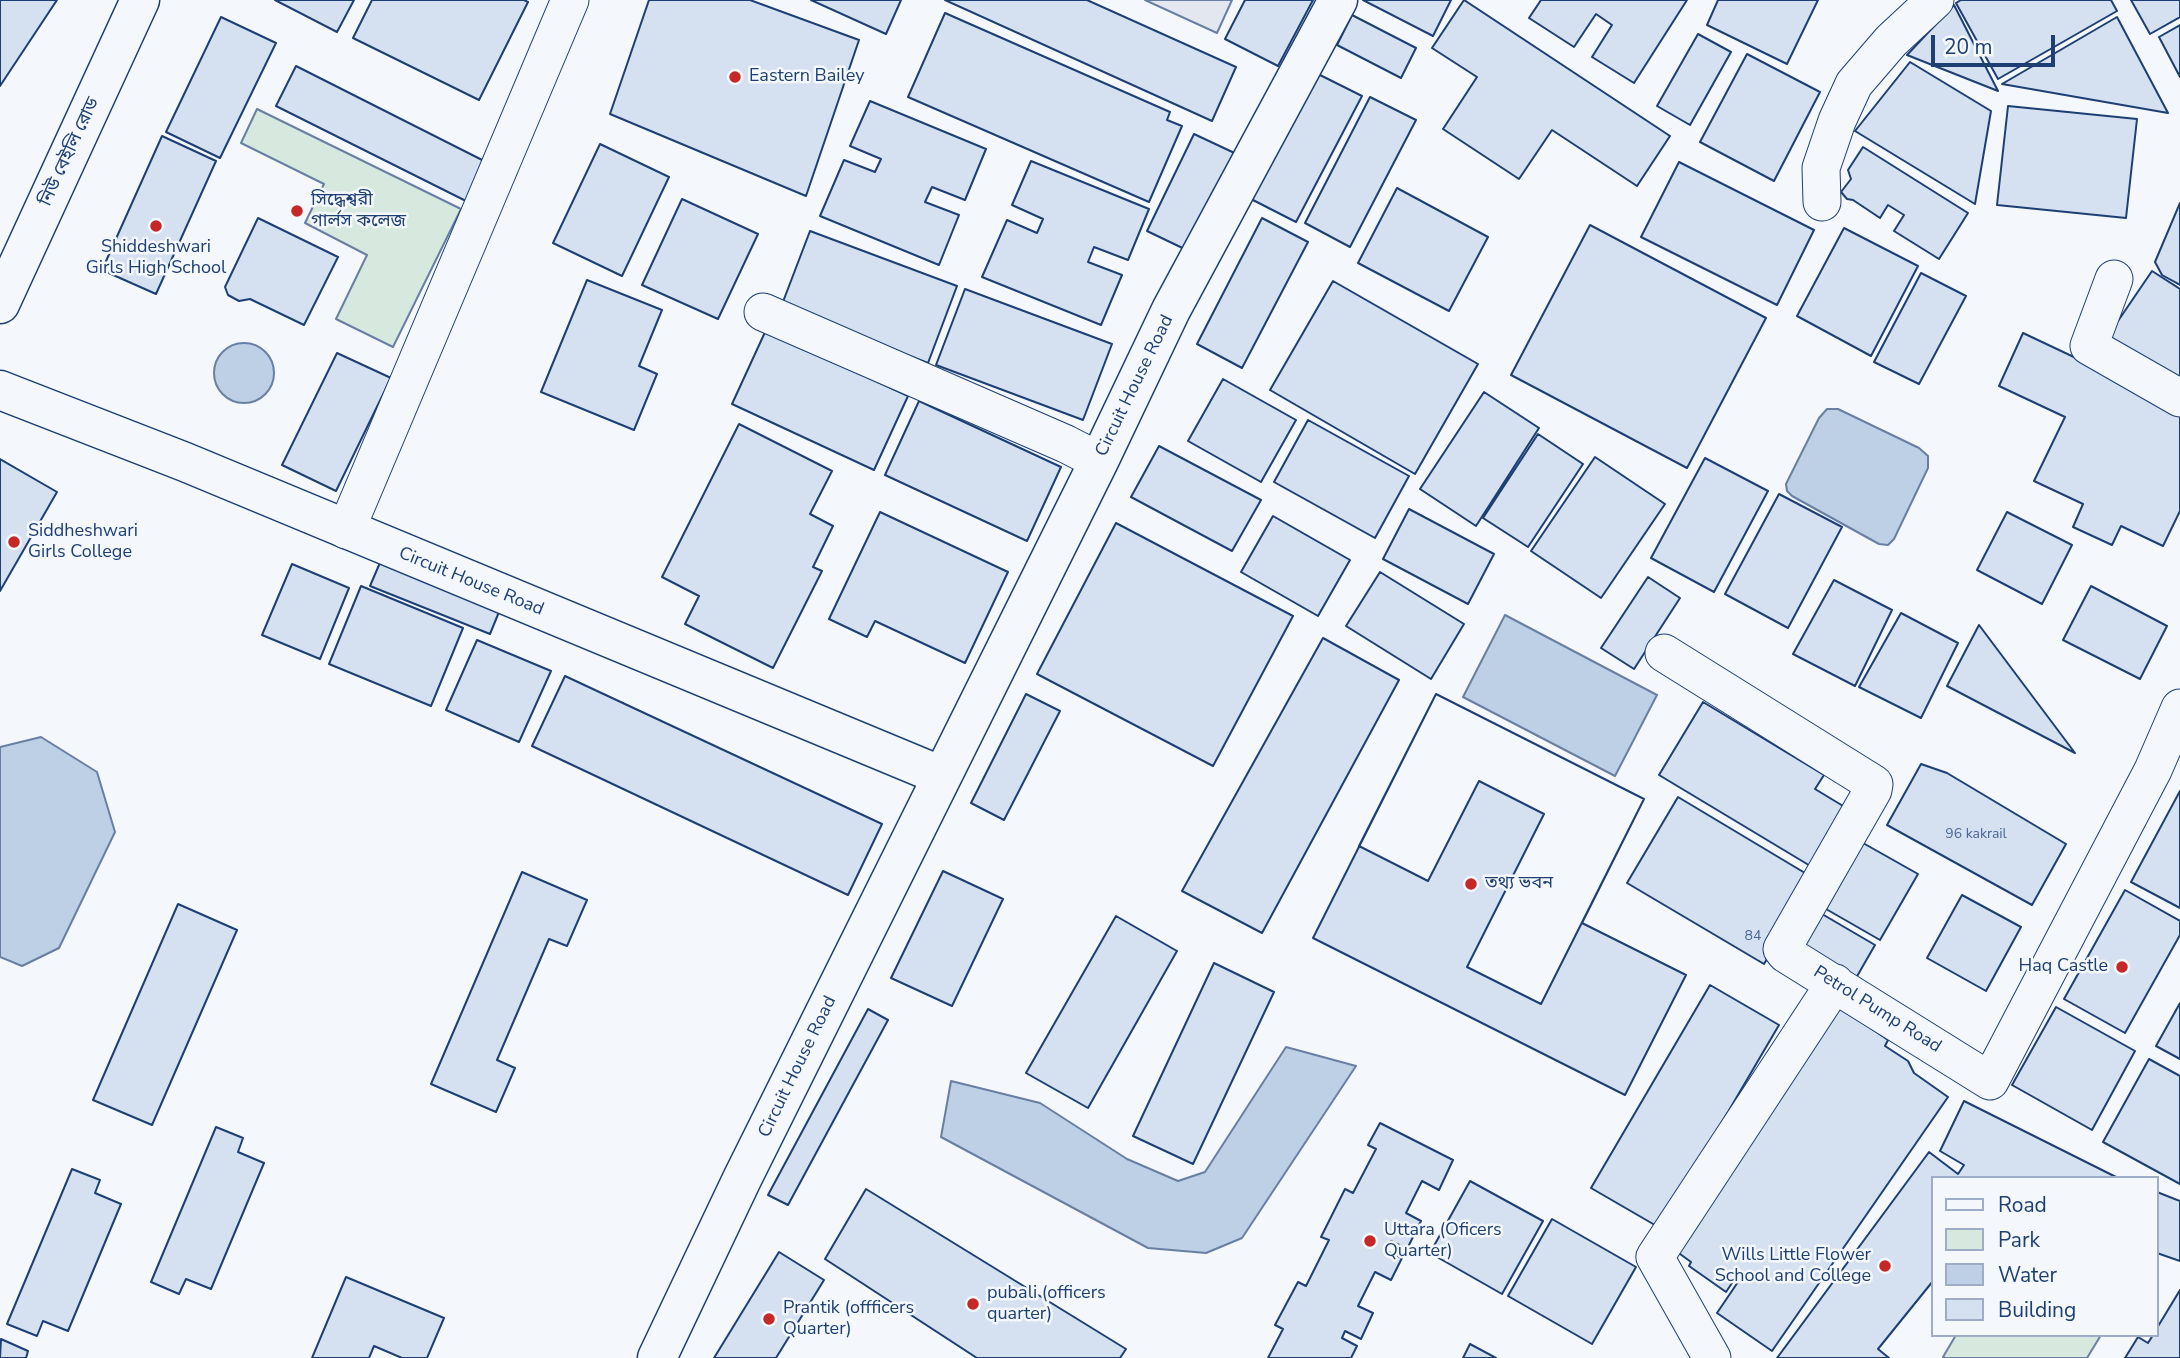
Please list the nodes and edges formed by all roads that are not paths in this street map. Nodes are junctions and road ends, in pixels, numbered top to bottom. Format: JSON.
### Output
{"nodes":[{"id":1,"x":140,"y":0,"type":"edge"},
{"id":2,"x":569,"y":0,"type":"edge"},
{"id":3,"x":1338,"y":0,"type":"edge"},
{"id":4,"x":1935,"y":0,"type":"edge"},
{"id":5,"x":1822,"y":202,"type":"dead end"},
{"id":6,"x":2114,"y":279,"type":"dead end"},
{"id":7,"x":0,"y":304,"type":"edge"},
{"id":8,"x":763,"y":312,"type":"dead end"},
{"id":9,"x":0,"y":390,"type":"edge"},
{"id":10,"x":2180,"y":398,"type":"edge"},
{"id":11,"x":1099,"y":461,"type":"junction"},
{"id":12,"x":346,"y":530,"type":"junction"},
{"id":13,"x":1664,"y":653,"type":"dead end"},
{"id":14,"x":2180,"y":708,"type":"edge"},
{"id":15,"x":942,"y":776,"type":"junction"},
{"id":16,"x":1835,"y":984,"type":"junction"},
{"id":17,"x":657,"y":1358,"type":"edge"},
{"id":18,"x":1712,"y":1358,"type":"edge"}],
"edges":[{"from":1,"to":7,"type":"street","name":"নিউ বেইলি রোড"},
{"from":2,"to":12,"type":"street"},
{"from":3,"to":11,"type":"street","name":"Circuit House Road"},
{"from":4,"to":5,"type":"street"},
{"from":6,"to":10,"type":"street"},
{"from":8,"to":11,"type":"street"},
{"from":9,"to":12,"type":"street","name":"Circuit House Road"},
{"from":11,"to":15,"type":"street","name":"Circuit House Road"},
{"from":12,"to":15,"type":"street","name":"Circuit House Road"},
{"from":13,"to":16,"type":"street","name":"Petrol Pump Road"},
{"from":14,"to":16,"type":"street","name":"Petrol Pump Road"},
{"from":15,"to":17,"type":"street","name":"Circuit House Road"},
{"from":16,"to":18,"type":"street"}]}
